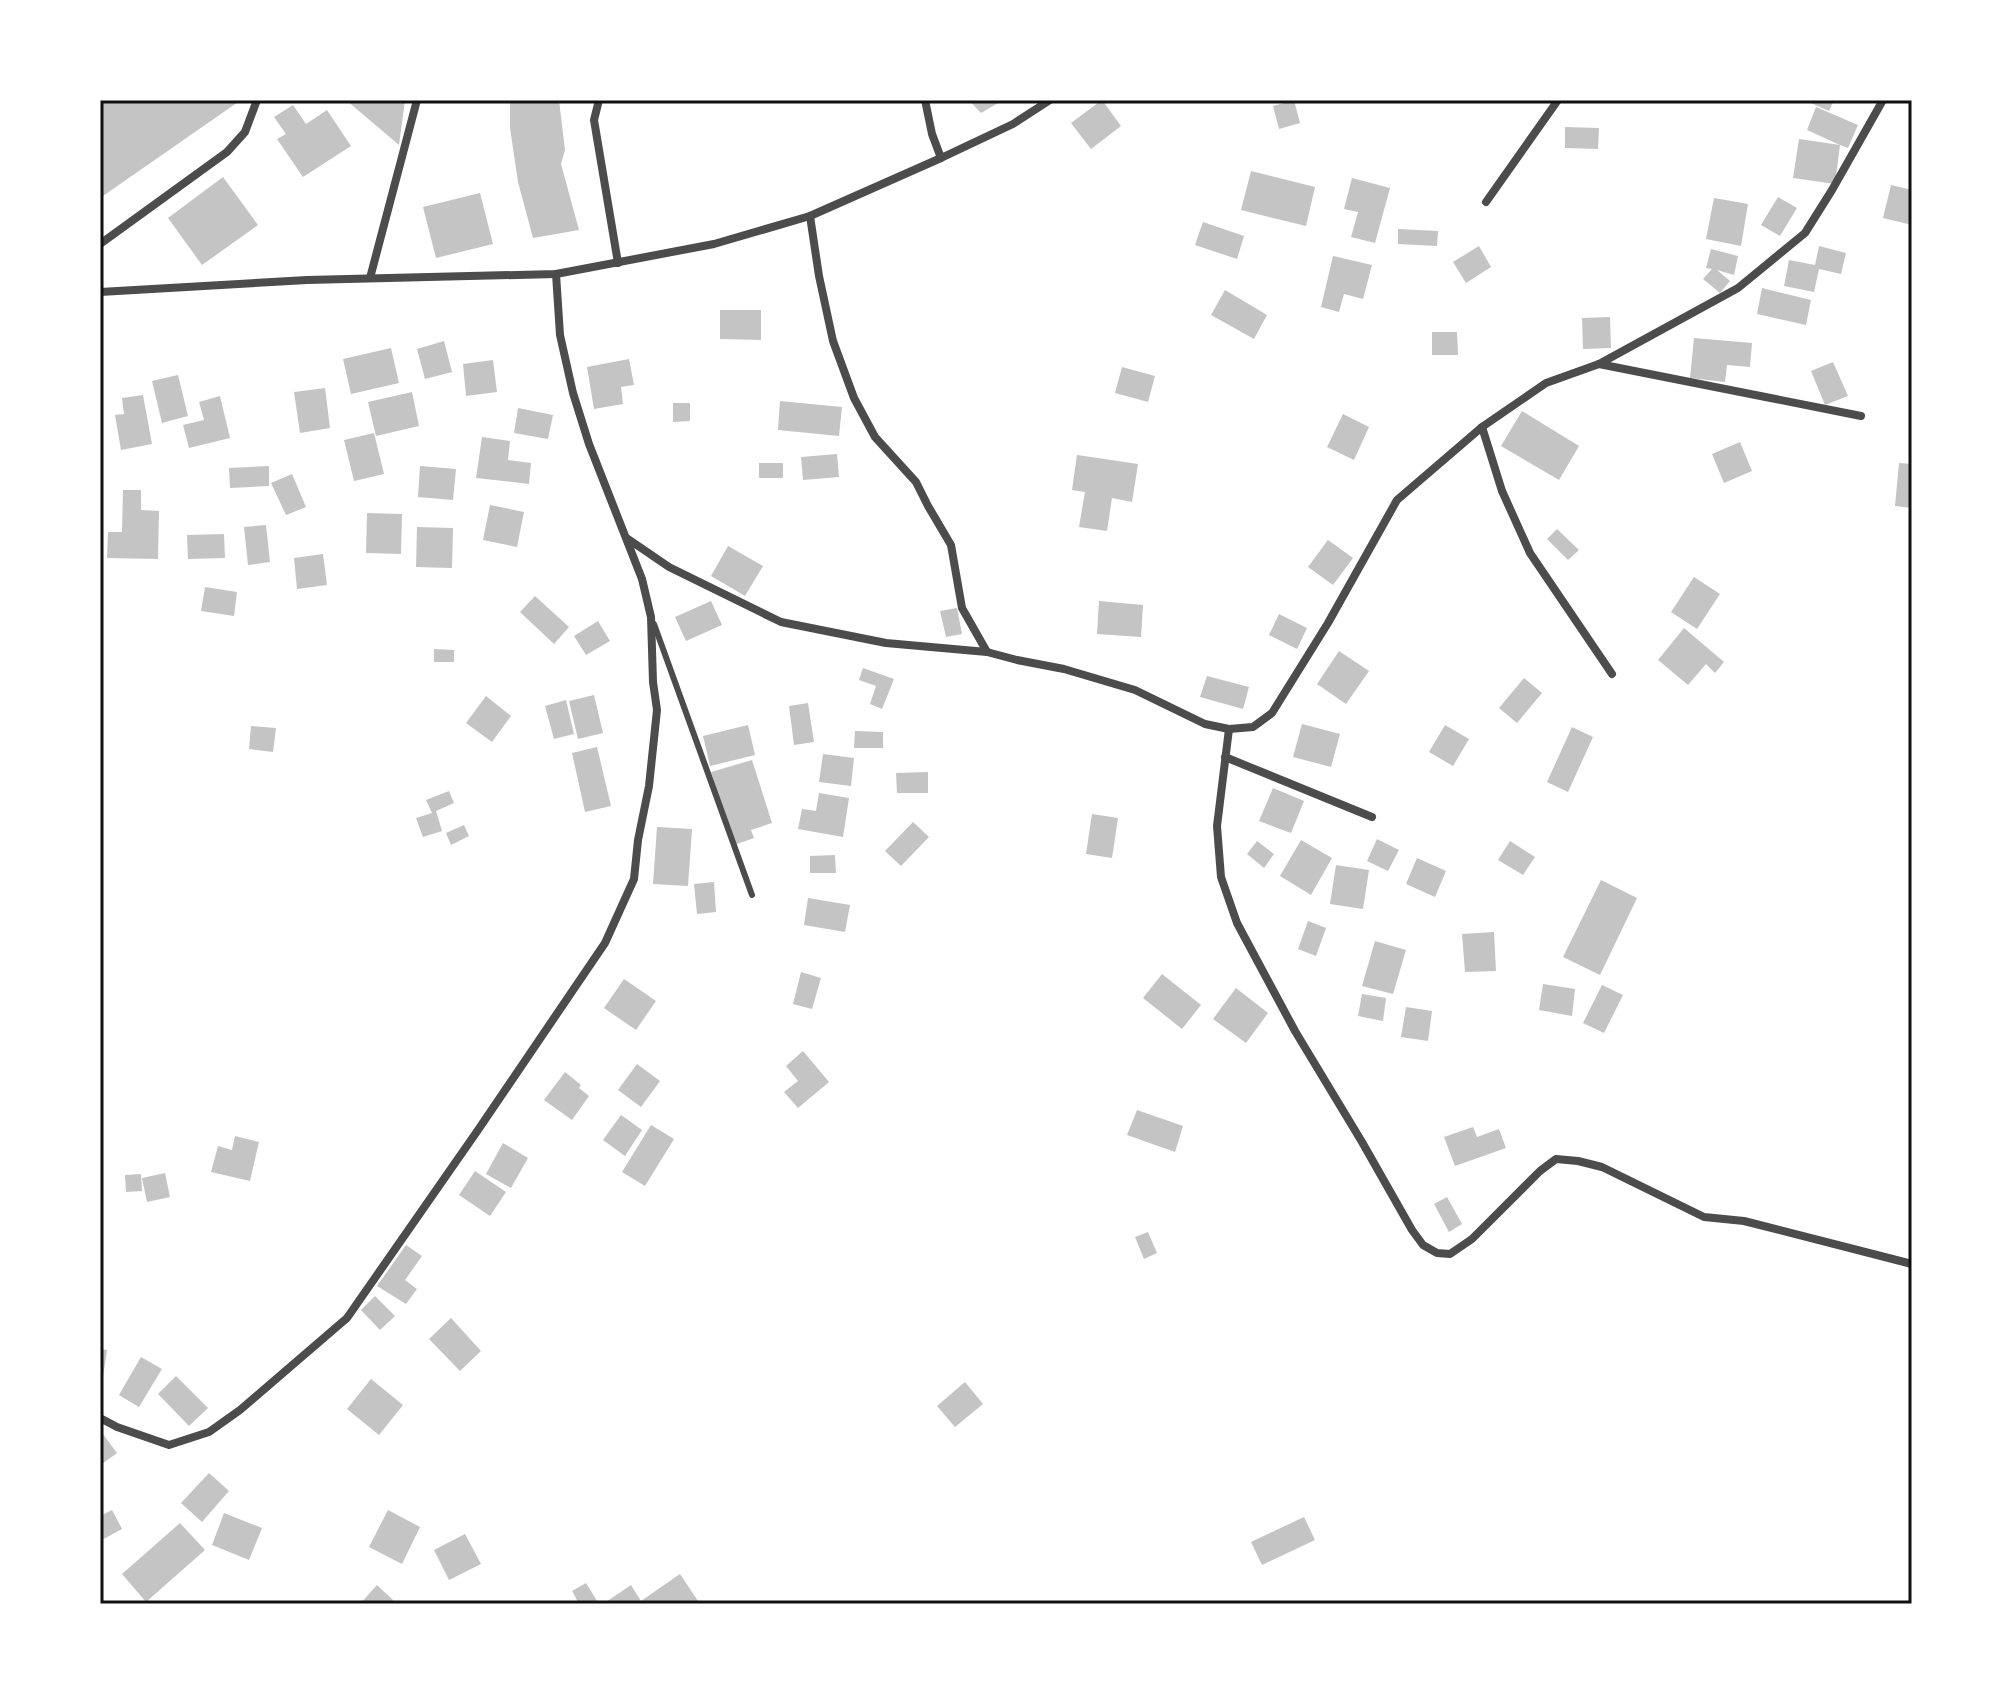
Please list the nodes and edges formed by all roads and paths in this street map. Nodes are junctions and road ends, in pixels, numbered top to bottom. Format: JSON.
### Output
{"nodes":[{"id":1,"x":257,"y":100,"type":"edge"},
{"id":2,"x":417,"y":100,"type":"edge"},
{"id":3,"x":599,"y":100,"type":"edge"},
{"id":4,"x":925,"y":100,"type":"edge"},
{"id":5,"x":1050,"y":100,"type":"edge"},
{"id":6,"x":1558,"y":100,"type":"edge"},
{"id":7,"x":1883,"y":100,"type":"edge"},
{"id":8,"x":941,"y":158,"type":"junction"},
{"id":9,"x":1486,"y":202,"type":"dead end"},
{"id":10,"x":810,"y":216,"type":"junction"},
{"id":11,"x":100,"y":244,"type":"edge"},
{"id":12,"x":618,"y":263,"type":"junction"},
{"id":13,"x":556,"y":274,"type":"junction"},
{"id":14,"x":370,"y":278,"type":"junction"},
{"id":15,"x":100,"y":292,"type":"edge"},
{"id":16,"x":1599,"y":364,"type":"junction"},
{"id":17,"x":1861,"y":416,"type":"dead end"},
{"id":18,"x":1482,"y":427,"type":"junction"},
{"id":19,"x":626,"y":538,"type":"junction"},
{"id":20,"x":651,"y":617,"type":"junction"},
{"id":21,"x":987,"y":652,"type":"junction"},
{"id":22,"x":1612,"y":674,"type":"dead end"},
{"id":23,"x":1229,"y":729,"type":"junction"},
{"id":24,"x":1225,"y":757,"type":"junction"},
{"id":25,"x":1372,"y":817,"type":"dead end"},
{"id":26,"x":752,"y":895,"type":"dead end"},
{"id":27,"x":1912,"y":1264,"type":"edge"},
{"id":28,"x":100,"y":1418,"type":"edge"}],
"edges":[{"from":1,"to":11,"type":"street"},
{"from":2,"to":14,"type":"street"},
{"from":3,"to":12,"type":"street"},
{"from":4,"to":8,"type":"street"},
{"from":5,"to":8,"type":"street"},
{"from":6,"to":9,"type":"street"},
{"from":7,"to":16,"type":"street"},
{"from":8,"to":10,"type":"street"},
{"from":10,"to":12,"type":"street"},
{"from":10,"to":21,"type":"street"},
{"from":12,"to":13,"type":"street"},
{"from":13,"to":14,"type":"street"},
{"from":13,"to":19,"type":"street"},
{"from":14,"to":15,"type":"street"},
{"from":16,"to":17,"type":"street"},
{"from":16,"to":18,"type":"street"},
{"from":18,"to":22,"type":"street"},
{"from":18,"to":23,"type":"street"},
{"from":19,"to":20,"type":"street"},
{"from":19,"to":21,"type":"street"},
{"from":20,"to":26,"type":"lane"},
{"from":20,"to":28,"type":"street"},
{"from":21,"to":23,"type":"street"},
{"from":23,"to":24,"type":"street"},
{"from":24,"to":25,"type":"street"},
{"from":24,"to":27,"type":"street"}]}
